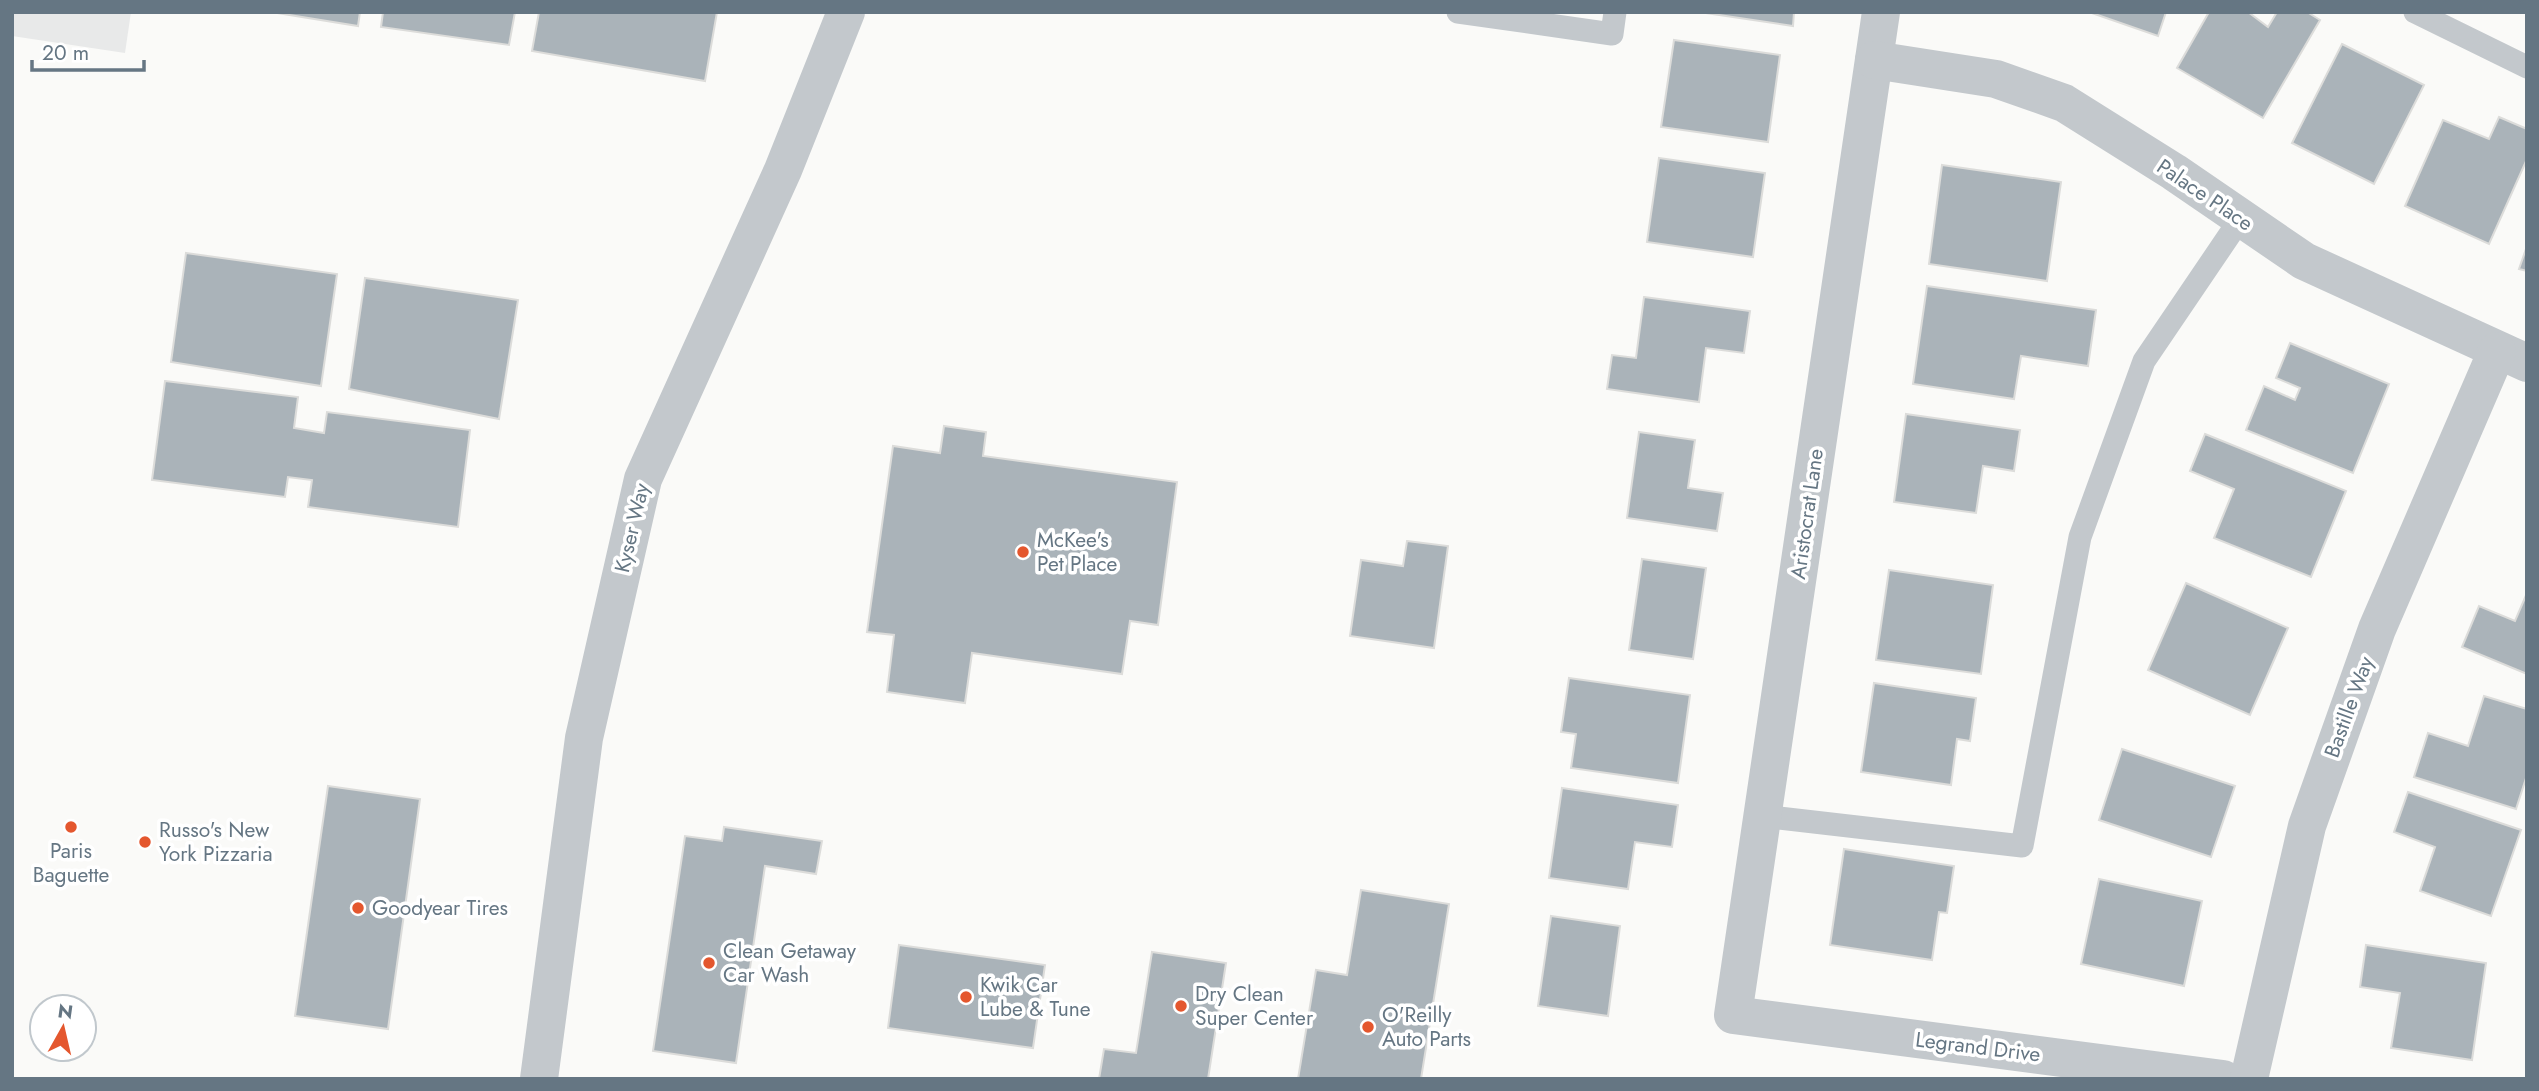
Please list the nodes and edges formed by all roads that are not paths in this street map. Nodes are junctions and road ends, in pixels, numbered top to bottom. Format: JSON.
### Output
{"nodes":[{"id":1,"x":846,"y":12,"type":"edge"},
{"id":2,"x":1458,"y":12,"type":"edge"},
{"id":3,"x":1615,"y":12,"type":"edge"},
{"id":4,"x":1881,"y":12,"type":"edge"},
{"id":5,"x":2415,"y":12,"type":"edge"},
{"id":6,"x":1874,"y":61,"type":"junction"},
{"id":7,"x":2527,"y":67,"type":"edge"},
{"id":8,"x":2241,"y":218,"type":"junction"},
{"id":9,"x":2512,"y":357,"type":"edge"},
{"id":10,"x":1762,"y":816,"type":"junction"},
{"id":11,"x":1733,"y":1015,"type":"joint"},
{"id":12,"x":539,"y":1079,"type":"edge"},
{"id":13,"x":2223,"y":1079,"type":"edge"},
{"id":14,"x":2249,"y":1079,"type":"edge"}],
"edges":[{"from":1,"to":12,"type":"street","name":"Kyser Way"},
{"from":2,"to":3,"type":"lane"},
{"from":4,"to":6,"type":"street","name":"Aristocrat Lane"},
{"from":5,"to":7,"type":"lane"},
{"from":6,"to":8,"type":"street","name":"Palace Place"},
{"from":6,"to":10,"type":"street","name":"Aristocrat Lane"},
{"from":8,"to":9,"type":"street","name":"Palace Place"},
{"from":8,"to":10,"type":"lane"},
{"from":9,"to":14,"type":"street","name":"Bastille Way"},
{"from":10,"to":11,"type":"street","name":"Aristocrat Lane"},
{"from":11,"to":13,"type":"street","name":"Legrand Drive"}]}
